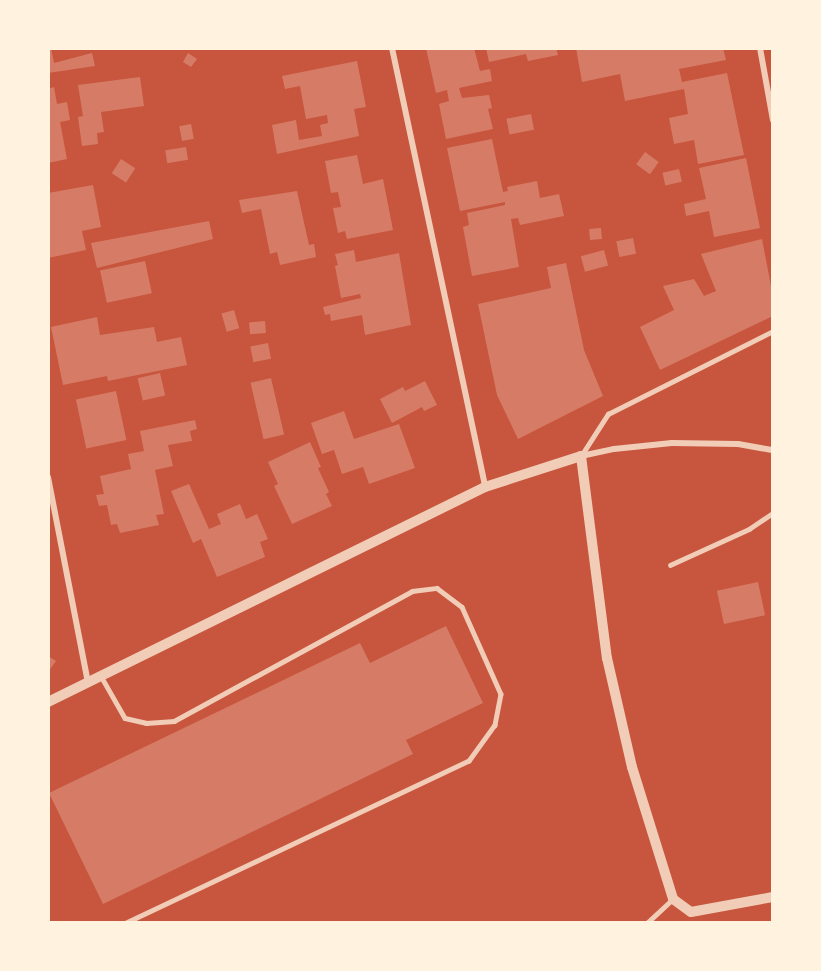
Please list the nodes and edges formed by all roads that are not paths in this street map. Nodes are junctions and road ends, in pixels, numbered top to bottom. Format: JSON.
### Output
{"nodes":[{"id":1,"x":392,"y":48,"type":"edge"},
{"id":2,"x":760,"y":48,"type":"edge"},
{"id":3,"x":773,"y":120,"type":"edge"},
{"id":4,"x":773,"y":331,"type":"edge"},
{"id":5,"x":773,"y":450,"type":"edge"},
{"id":6,"x":581,"y":456,"type":"junction"},
{"id":7,"x":48,"y":477,"type":"edge"},
{"id":8,"x":485,"y":488,"type":"junction"},
{"id":9,"x":773,"y":513,"type":"edge"},
{"id":10,"x":670,"y":565,"type":"dead end"},
{"id":11,"x":101,"y":676,"type":"junction"},
{"id":12,"x":88,"y":682,"type":"junction"},
{"id":13,"x":48,"y":702,"type":"edge"},
{"id":14,"x":773,"y":897,"type":"edge"},
{"id":15,"x":673,"y":899,"type":"junction"},
{"id":16,"x":127,"y":923,"type":"edge"},
{"id":17,"x":647,"y":923,"type":"edge"}],
"edges":[{"from":1,"to":8,"type":"street"},
{"from":2,"to":3,"type":"street"},
{"from":4,"to":6,"type":"lane"},
{"from":5,"to":6,"type":"street"},
{"from":6,"to":8,"type":"street"},
{"from":6,"to":15,"type":"street"},
{"from":7,"to":12,"type":"street"},
{"from":8,"to":11,"type":"street"},
{"from":9,"to":10,"type":"lane"},
{"from":11,"to":12,"type":"street"},
{"from":11,"to":16,"type":"lane"},
{"from":12,"to":13,"type":"street"},
{"from":14,"to":15,"type":"street"},
{"from":15,"to":17,"type":"lane"}]}
